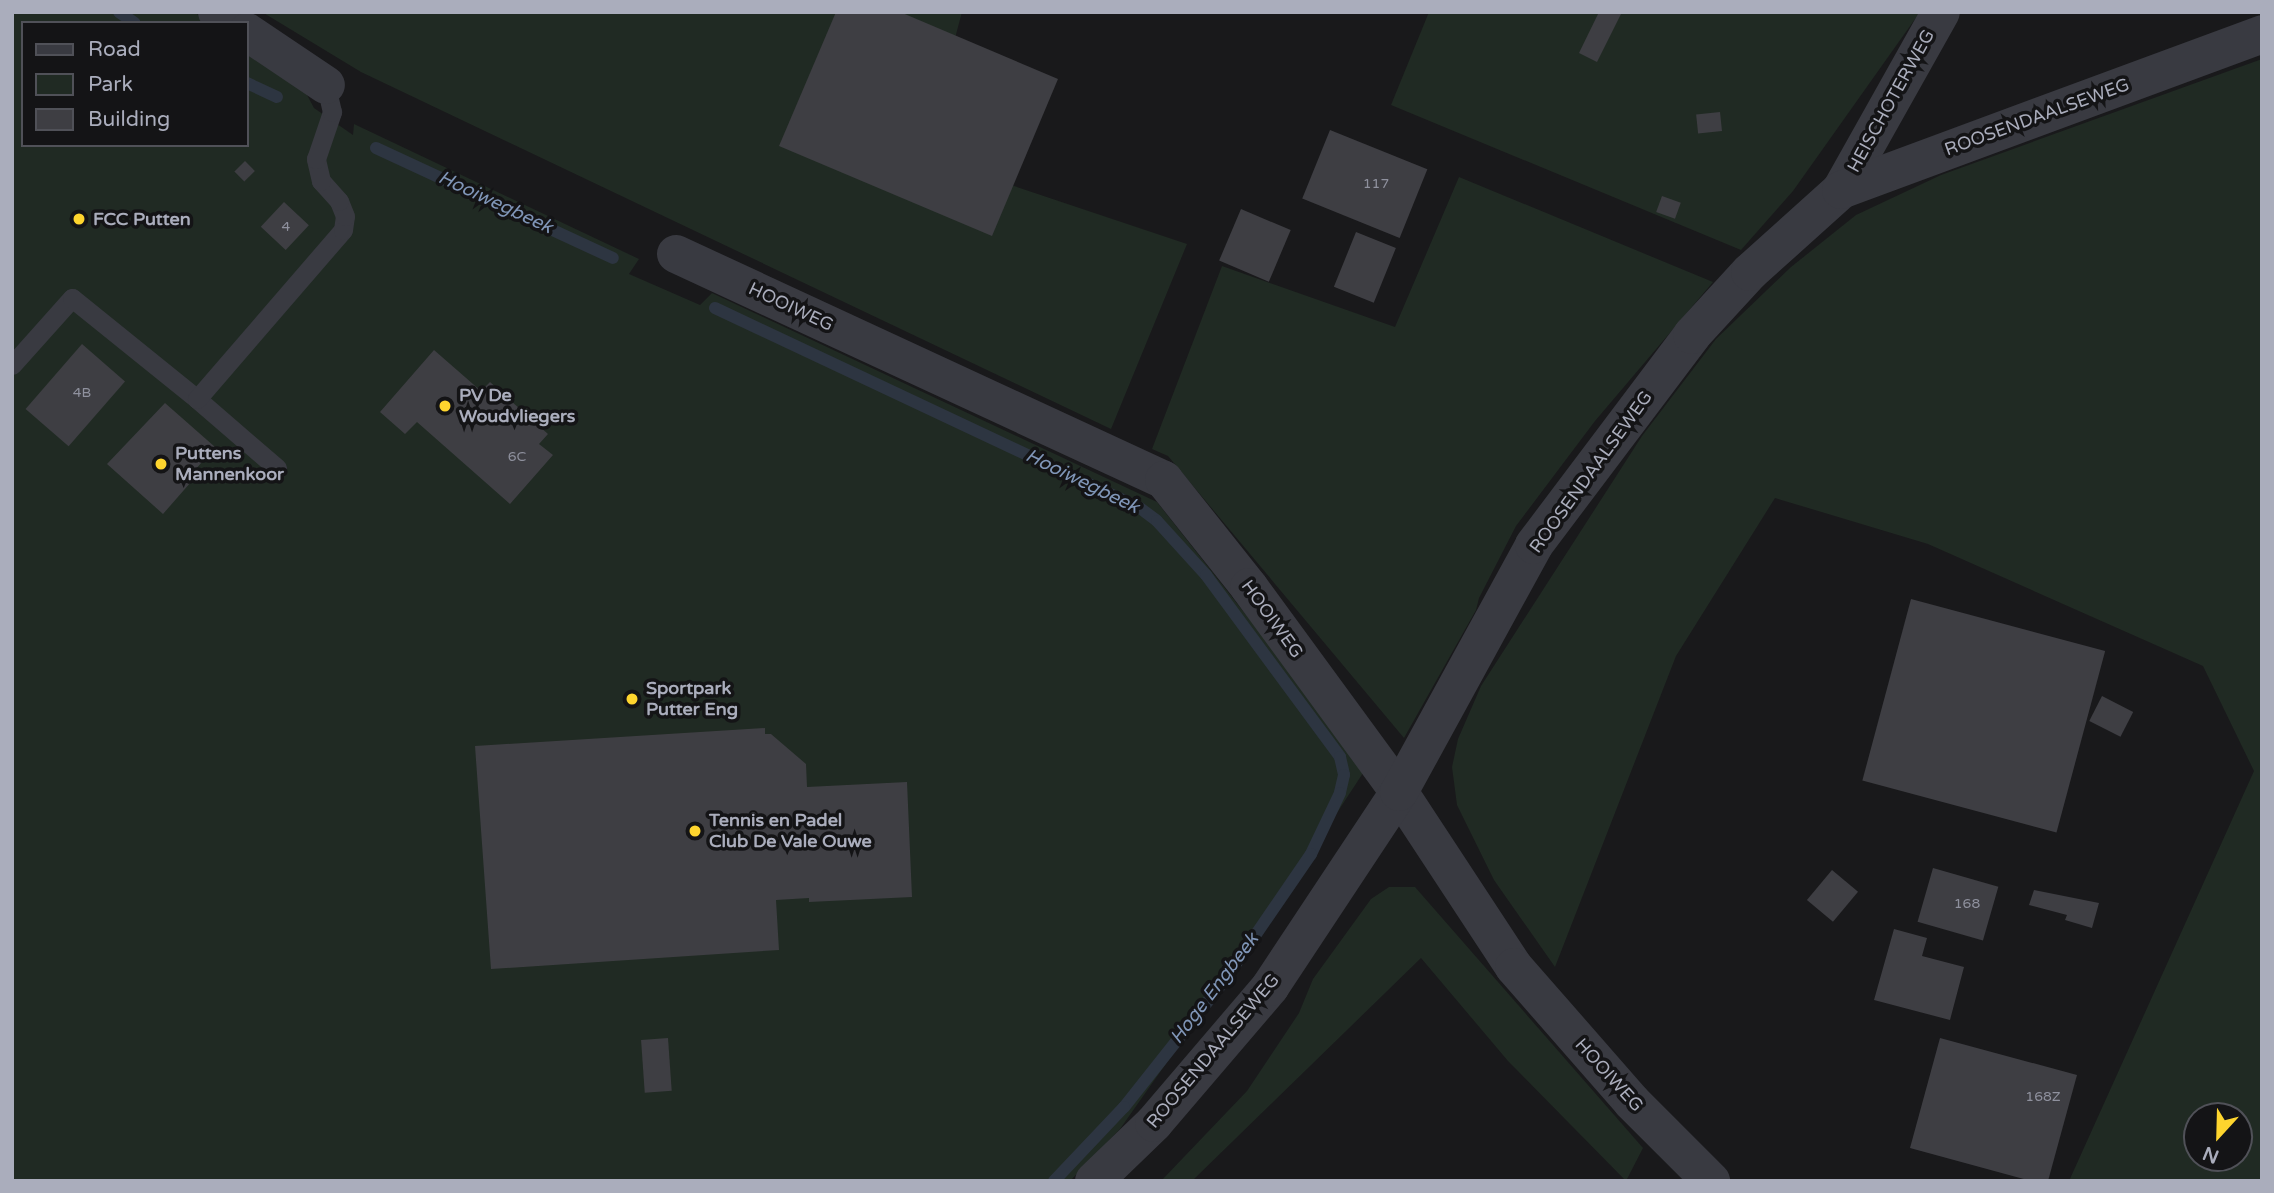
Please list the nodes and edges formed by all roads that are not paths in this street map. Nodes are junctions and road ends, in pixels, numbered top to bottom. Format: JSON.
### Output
{"nodes":[{"id":1,"x":1941,"y":12,"type":"edge"},
{"id":2,"x":248,"y":33,"type":"edge"},
{"id":3,"x":2262,"y":34,"type":"edge"},
{"id":4,"x":326,"y":85,"type":"joint"},
{"id":5,"x":1841,"y":190,"type":"junction"},
{"id":6,"x":676,"y":254,"type":"dead end"},
{"id":7,"x":12,"y":365,"type":"edge"},
{"id":8,"x":197,"y":399,"type":"junction"},
{"id":9,"x":277,"y":468,"type":"dead end"},
{"id":10,"x":1399,"y":792,"type":"junction"},
{"id":11,"x":1094,"y":1181,"type":"edge"},
{"id":12,"x":1711,"y":1181,"type":"edge"}],
"edges":[{"from":1,"to":5,"type":"street","name":"HEISCHOTERWEG"},
{"from":2,"to":4,"type":"street"},
{"from":3,"to":5,"type":"street","name":"ROOSENDAALSEWEG"},
{"from":4,"to":8,"type":"lane"},
{"from":5,"to":10,"type":"street","name":"ROOSENDAALSEWEG"},
{"from":6,"to":10,"type":"street","name":"HOOIWEG"},
{"from":7,"to":8,"type":"lane"},
{"from":8,"to":9,"type":"lane"},
{"from":10,"to":11,"type":"street","name":"ROOSENDAALSEWEG"},
{"from":10,"to":12,"type":"street","name":"HOOIWEG"}]}
